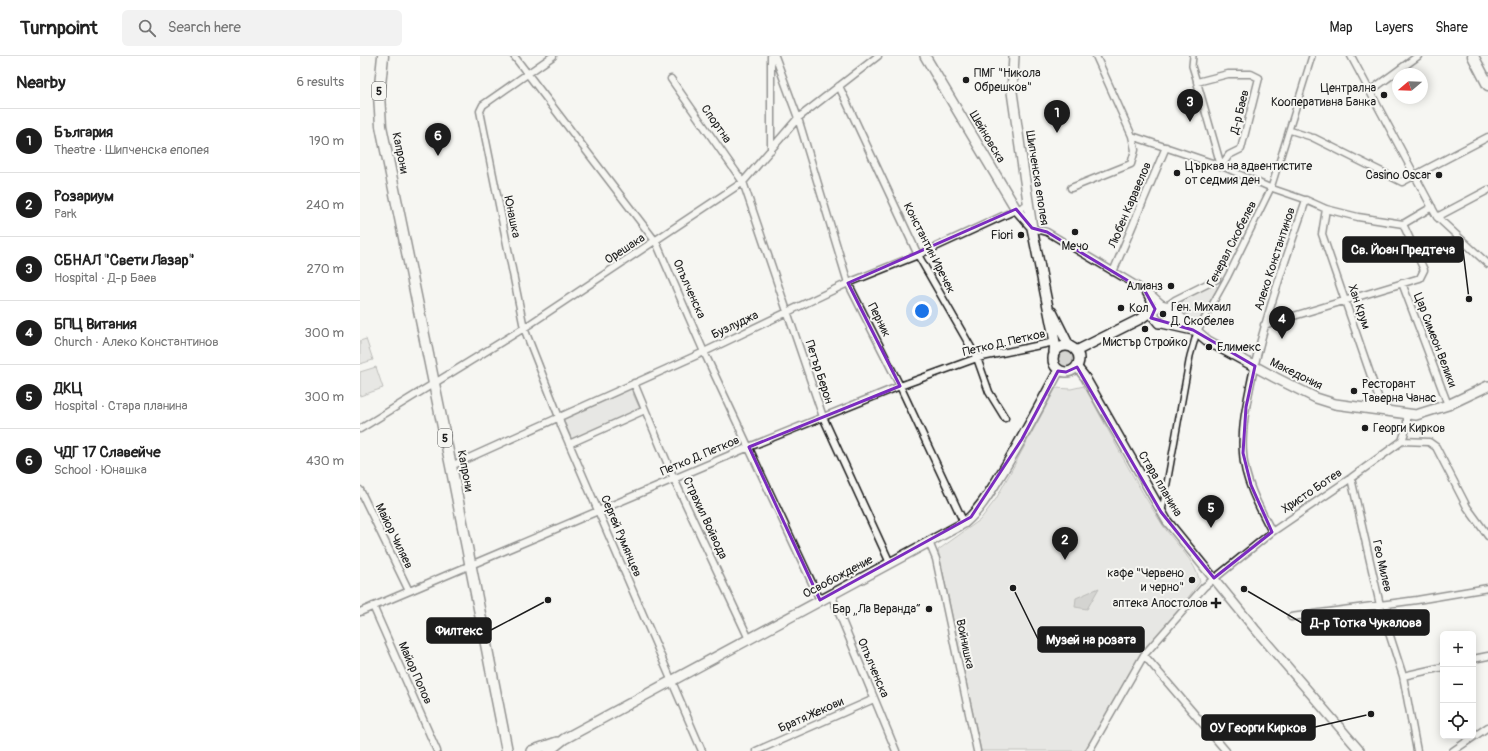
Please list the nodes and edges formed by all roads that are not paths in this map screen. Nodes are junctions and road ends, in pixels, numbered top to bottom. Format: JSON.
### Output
{"nodes":[{"id":1,"x":383,"y":56,"type":"edge"},
{"id":2,"x":514,"y":56,"type":"edge"},
{"id":3,"x":553,"y":56,"type":"edge"},
{"id":4,"x":771,"y":56,"type":"edge"},
{"id":5,"x":775,"y":56,"type":"edge"},
{"id":6,"x":878,"y":56,"type":"edge"},
{"id":7,"x":925,"y":56,"type":"edge"},
{"id":8,"x":1014,"y":56,"type":"edge"},
{"id":9,"x":1096,"y":56,"type":"edge"},
{"id":10,"x":1193,"y":56,"type":"edge"},
{"id":11,"x":1312,"y":56,"type":"edge"},
{"id":12,"x":1351,"y":56,"type":"edge"},
{"id":13,"x":1418,"y":56,"type":"edge"},
{"id":14,"x":1473,"y":56,"type":"edge"},
{"id":15,"x":528,"y":75,"type":"junction"},
{"id":16,"x":670,"y":79,"type":"dead end"},
{"id":17,"x":1197,"y":82,"type":"junction"},
{"id":18,"x":1488,"y":85,"type":"edge"},
{"id":19,"x":839,"y":86,"type":"junction"},
{"id":20,"x":1370,"y":91,"type":"junction"},
{"id":21,"x":798,"y":118,"type":"junction"},
{"id":22,"x":1289,"y":130,"type":"junction"},
{"id":23,"x":1132,"y":136,"type":"junction"},
{"id":24,"x":1488,"y":137,"type":"edge"},
{"id":25,"x":1314,"y":138,"type":"joint"},
{"id":26,"x":1166,"y":148,"type":"junction"},
{"id":27,"x":771,"y":150,"type":"junction"},
{"id":28,"x":1220,"y":166,"type":"junction"},
{"id":29,"x":1415,"y":175,"type":"junction"},
{"id":30,"x":743,"y":182,"type":"junction"},
{"id":31,"x":1071,"y":188,"type":"dead end"},
{"id":32,"x":1271,"y":188,"type":"junction"},
{"id":33,"x":1488,"y":190,"type":"edge"},
{"id":34,"x":1306,"y":200,"type":"junction"},
{"id":35,"x":1029,"y":204,"type":"junction"},
{"id":36,"x":1432,"y":207,"type":"junction"},
{"id":37,"x":1326,"y":208,"type":"junction"},
{"id":38,"x":1016,"y":210,"type":"junction"},
{"id":39,"x":1437,"y":217,"type":"junction"},
{"id":40,"x":1403,"y":224,"type":"junction"},
{"id":41,"x":1032,"y":228,"type":"junction"},
{"id":42,"x":656,"y":242,"type":"junction"},
{"id":43,"x":918,"y":254,"type":"junction"},
{"id":44,"x":1488,"y":264,"type":"edge"},
{"id":45,"x":1113,"y":272,"type":"junction"},
{"id":46,"x":1228,"y":276,"type":"junction"},
{"id":47,"x":1218,"y":279,"type":"joint"},
{"id":48,"x":848,"y":283,"type":"junction"},
{"id":49,"x":1402,"y":283,"type":"junction"},
{"id":50,"x":1345,"y":301,"type":"junction"},
{"id":51,"x":1047,"y":303,"type":"junction"},
{"id":52,"x":1162,"y":308,"type":"junction"},
{"id":53,"x":788,"y":312,"type":"junction"},
{"id":54,"x":1140,"y":319,"type":"junction"},
{"id":55,"x":1159,"y":322,"type":"junction"},
{"id":56,"x":1264,"y":325,"type":"junction"},
{"id":57,"x":524,"y":328,"type":"junction"},
{"id":58,"x":1195,"y":331,"type":"junction"},
{"id":59,"x":1055,"y":342,"type":"junction"},
{"id":60,"x":1073,"y":348,"type":"junction"},
{"id":61,"x":704,"y":352,"type":"junction"},
{"id":62,"x":1054,"y":352,"type":"junction"},
{"id":63,"x":977,"y":358,"type":"junction"},
{"id":64,"x":1255,"y":366,"type":"junction"},
{"id":65,"x":1077,"y":367,"type":"junction"},
{"id":66,"x":1059,"y":370,"type":"junction"},
{"id":67,"x":634,"y":383,"type":"junction"},
{"id":68,"x":434,"y":384,"type":"junction"},
{"id":69,"x":900,"y":386,"type":"junction"},
{"id":70,"x":1488,"y":386,"type":"edge"},
{"id":71,"x":1448,"y":405,"type":"junction"},
{"id":72,"x":645,"y":410,"type":"junction"},
{"id":73,"x":1383,"y":411,"type":"junction"},
{"id":74,"x":1403,"y":414,"type":"junction"},
{"id":75,"x":559,"y":417,"type":"junction"},
{"id":76,"x":823,"y":417,"type":"junction"},
{"id":77,"x":1005,"y":418,"type":"dead end"},
{"id":78,"x":360,"y":429,"type":"edge"},
{"id":79,"x":1402,"y":441,"type":"junction"},
{"id":80,"x":569,"y":444,"type":"junction"},
{"id":81,"x":749,"y":447,"type":"junction"},
{"id":82,"x":451,"y":466,"type":"junction"},
{"id":83,"x":1351,"y":478,"type":"junction"},
{"id":84,"x":674,"y":479,"type":"junction"},
{"id":85,"x":360,"y":490,"type":"edge"},
{"id":86,"x":599,"y":511,"type":"junction"},
{"id":87,"x":1161,"y":512,"type":"junction"},
{"id":88,"x":964,"y":523,"type":"junction"},
{"id":89,"x":1272,"y":532,"type":"junction"},
{"id":90,"x":1488,"y":536,"type":"edge"},
{"id":91,"x":929,"y":542,"type":"junction"},
{"id":92,"x":890,"y":563,"type":"junction"},
{"id":93,"x":471,"y":566,"type":"junction"},
{"id":94,"x":1214,"y":578,"type":"junction"},
{"id":95,"x":1488,"y":588,"type":"edge"},
{"id":96,"x":409,"y":591,"type":"junction"},
{"id":97,"x":831,"y":594,"type":"junction"},
{"id":98,"x":820,"y":600,"type":"junction"},
{"id":99,"x":1380,"y":605,"type":"junction"},
{"id":100,"x":373,"y":606,"type":"junction"},
{"id":101,"x":360,"y":612,"type":"edge"},
{"id":102,"x":1291,"y":617,"type":"dead end"},
{"id":103,"x":749,"y":639,"type":"junction"},
{"id":104,"x":1144,"y":655,"type":"junction"},
{"id":105,"x":1488,"y":656,"type":"edge"},
{"id":106,"x":1476,"y":658,"type":"edge"},
{"id":107,"x":1440,"y":668,"type":"edge"},
{"id":108,"x":1403,"y":676,"type":"junction"},
{"id":109,"x":671,"y":681,"type":"junction"},
{"id":110,"x":874,"y":699,"type":"junction"},
{"id":111,"x":1488,"y":727,"type":"edge"},
{"id":112,"x":564,"y":740,"type":"junction"},
{"id":113,"x":437,"y":750,"type":"edge"},
{"id":114,"x":1090,"y":750,"type":"edge"},
{"id":115,"x":507,"y":751,"type":"edge"},
{"id":116,"x":531,"y":751,"type":"edge"},
{"id":117,"x":549,"y":751,"type":"edge"},
{"id":118,"x":702,"y":751,"type":"edge"},
{"id":119,"x":756,"y":751,"type":"edge"},
{"id":120,"x":896,"y":751,"type":"edge"},
{"id":121,"x":977,"y":751,"type":"edge"},
{"id":122,"x":1226,"y":751,"type":"edge"},
{"id":123,"x":1360,"y":751,"type":"edge"},
{"id":124,"x":1417,"y":751,"type":"edge"},
{"id":125,"x":1453,"y":751,"type":"edge"}],
"edges":[{"from":1,"to":68,"type":"main road","name":"Капрони","number":"5"},
{"from":2,"to":15,"type":"street","name":"Опълченска"},
{"from":3,"to":15,"type":"street"},
{"from":4,"to":27,"type":"street"},
{"from":5,"to":21,"type":"street","name":"Перник"},
{"from":6,"to":19,"type":"street","name":"Орешака"},
{"from":7,"to":38,"type":"main road","name":"Шейновска"},
{"from":8,"to":35,"type":"main road","name":"Шипченска епопея"},
{"from":9,"to":23,"type":"street"},
{"from":10,"to":17,"type":"street","name":"Д-р Баев"},
{"from":11,"to":22,"type":"street","name":"Генерал Скобелев"},
{"from":12,"to":20,"type":"street"},
{"from":13,"to":20,"type":"street"},
{"from":14,"to":18,"type":"main road"},
{"from":15,"to":42,"type":"street","name":"Опълченска"},
{"from":15,"to":57,"type":"street","name":"Юнашка"},
{"from":16,"to":30,"type":"street","name":"Спортна"},
{"from":17,"to":28,"type":"street","name":"Д-р Баев"},
{"from":17,"to":28,"type":"street","name":"Д-р Баев"},
{"from":19,"to":21,"type":"street","name":"Орешака"},
{"from":19,"to":43,"type":"street","name":"Константин Иречек"},
{"from":20,"to":29,"type":"street"},
{"from":21,"to":27,"type":"street","name":"Орешака"},
{"from":21,"to":48,"type":"street","name":"Перник"},
{"from":22,"to":25,"type":"street"},
{"from":22,"to":32,"type":"street","name":"Генерал Скобелев"},
{"from":23,"to":26,"type":"street"},
{"from":23,"to":31,"type":"street"},
{"from":24,"to":29,"type":"street"},
{"from":25,"to":29,"type":"street"},
{"from":26,"to":28,"type":"street"},
{"from":26,"to":45,"type":"street","name":"Любен Каравелов"},
{"from":27,"to":30,"type":"street","name":"Орешака"},
{"from":28,"to":32,"type":"street"},
{"from":29,"to":36,"type":"street"},
{"from":30,"to":42,"type":"street","name":"Орешака"},
{"from":30,"to":53,"type":"street","name":"Петър Берон"},
{"from":32,"to":34,"type":"street"},
{"from":32,"to":46,"type":"street","name":"Генерал Скобелев"},
{"from":33,"to":39,"type":"street"},
{"from":34,"to":37,"type":"street"},
{"from":34,"to":56,"type":"street","name":"Алеко Константинов"},
{"from":35,"to":38,"type":"street","name":"Бузлуджа"},
{"from":35,"to":41,"type":"main road","name":"Шипченска епопея"},
{"from":36,"to":39,"type":"street"},
{"from":36,"to":40,"type":"street"},
{"from":37,"to":40,"type":"street"},
{"from":37,"to":50,"type":"street","name":"Хан Крум"},
{"from":38,"to":41,"type":"main road","name":"Шейновска"},
{"from":38,"to":43,"type":"street","name":"Бузлуджа"},
{"from":39,"to":44,"type":"street"},
{"from":40,"to":49,"type":"street","name":"Алеко Константинов"},
{"from":41,"to":45,"type":"street","name":"Македония"},
{"from":41,"to":51,"type":"main road","name":"Шипченска епопея"},
{"from":42,"to":57,"type":"street","name":"Орешака"},
{"from":42,"to":61,"type":"street","name":"Опълченска"},
{"from":43,"to":48,"type":"street","name":"Бузлуджа"},
{"from":43,"to":63,"type":"street","name":"Константин Иречек"},
{"from":45,"to":52,"type":"street","name":"Македония"},
{"from":46,"to":47,"type":"street"},
{"from":46,"to":58,"type":"street","name":"Генерал Скобелев"},
{"from":47,"to":52,"type":"street"},
{"from":48,"to":53,"type":"street","name":"Бузлуджа"},
{"from":48,"to":69,"type":"street","name":"Перник"},
{"from":49,"to":50,"type":"street","name":"Алеко Константинов"},
{"from":49,"to":71,"type":"street","name":"Цар Симеон Велики"},
{"from":50,"to":56,"type":"street","name":"Алеко Константинов"},
{"from":50,"to":73,"type":"street","name":"Хан Крум"},
{"from":51,"to":59,"type":"main road","name":"Шипченска епопея"},
{"from":51,"to":60,"type":"main road","name":"Шипченска епопея"},
{"from":52,"to":54,"type":"main road"},
{"from":52,"to":55,"type":"main road"},
{"from":52,"to":55,"type":"main road"},
{"from":52,"to":58,"type":"main road","name":"Македония"},
{"from":53,"to":61,"type":"street","name":"Бузлуджа"},
{"from":53,"to":76,"type":"street","name":"Петър Берон"},
{"from":54,"to":55,"type":"main road"},
{"from":54,"to":60,"type":"main road"},
{"from":55,"to":58,"type":"main road","name":"Македония"},
{"from":56,"to":64,"type":"street","name":"Алеко Константинов"},
{"from":57,"to":68,"type":"street","name":"Орешака"},
{"from":57,"to":75,"type":"street","name":"Сергей Румянцев"},
{"from":58,"to":64,"type":"main road","name":"Македония"},
{"from":58,"to":87,"type":"street","name":"Генерал Скобелев"},
{"from":59,"to":62,"type":"main road","name":"Шипченска епопея"},
{"from":59,"to":63,"type":"street","name":"Петко Д. Петков"},
{"from":60,"to":62,"type":"main road"},
{"from":60,"to":65,"type":"main road"},
{"from":61,"to":67,"type":"street","name":"Бузлуджа"},
{"from":61,"to":81,"type":"street","name":"Опълченска"},
{"from":62,"to":66,"type":"main road"},
{"from":63,"to":69,"type":"street","name":"Петко Д. Петков"},
{"from":63,"to":77,"type":"street","name":"Константин Иречек"},
{"from":64,"to":73,"type":"main road","name":"Македония"},
{"from":64,"to":89,"type":"street","name":"Алеко Константинов"},
{"from":65,"to":66,"type":"main road"},
{"from":65,"to":87,"type":"street","name":"Стара планина"},
{"from":66,"to":88,"type":"main road","name":"Освобождение"},
{"from":67,"to":72,"type":"street","name":"Страхил Войвода"},
{"from":67,"to":75,"type":"street","name":"Бузлуджа"},
{"from":68,"to":78,"type":"street","name":"Орешака"},
{"from":68,"to":82,"type":"main road","name":"Капрони","number":"5"},
{"from":69,"to":76,"type":"street","name":"Петко Д. Петков"},
{"from":69,"to":88,"type":"street","name":"Перник"},
{"from":70,"to":71,"type":"main road"},
{"from":71,"to":74,"type":"main road"},
{"from":72,"to":80,"type":"street"},
{"from":72,"to":84,"type":"street","name":"Страхил Войвода"},
{"from":73,"to":74,"type":"main road","name":"Македония"},
{"from":74,"to":79,"type":"street"},
{"from":75,"to":80,"type":"street","name":"Сергей Румянцев"},
{"from":75,"to":82,"type":"street","name":"Бузлуджа"},
{"from":76,"to":81,"type":"street","name":"Петко Д. Петков"},
{"from":76,"to":92,"type":"street","name":"Петър Берон"},
{"from":79,"to":83,"type":"street","name":"Христо Ботев"},
{"from":79,"to":90,"type":"street"},
{"from":80,"to":86,"type":"street","name":"Сергей Румянцев"},
{"from":81,"to":84,"type":"street","name":"Петко Д. Петков"},
{"from":81,"to":98,"type":"street","name":"Опълченска"},
{"from":82,"to":93,"type":"main road","name":"Капрони","number":"5"},
{"from":83,"to":89,"type":"street","name":"Христо Ботев"},
{"from":83,"to":99,"type":"street","name":"Гео Милев"},
{"from":84,"to":86,"type":"street","name":"Петко Д. Петков"},
{"from":84,"to":103,"type":"street","name":"Страхил Войвода"},
{"from":85,"to":96,"type":"street","name":"Майор Чиляев"},
{"from":86,"to":93,"type":"street","name":"Петко Д. Петков"},
{"from":86,"to":109,"type":"street","name":"Сергей Румянцев"},
{"from":87,"to":94,"type":"street","name":"Стара планина"},
{"from":88,"to":91,"type":"main road","name":"Освобождение"},
{"from":89,"to":94,"type":"street","name":"Христо Ботев"},
{"from":91,"to":92,"type":"main road","name":"Освобождение"},
{"from":91,"to":121,"type":"street","name":"Войнишка"},
{"from":92,"to":97,"type":"main road","name":"Освобождение"},
{"from":93,"to":96,"type":"street","name":"Петко Д. Петков"},
{"from":93,"to":115,"type":"main road","name":"Капрони","number":"5"},
{"from":94,"to":104,"type":"street","name":"Христо Ботев"},
{"from":94,"to":123,"type":"street","name":"Стара планина"},
{"from":95,"to":99,"type":"street"},
{"from":96,"to":100,"type":"street","name":"Петко Д. Петков"},
{"from":97,"to":98,"type":"main road","name":"Освобождение"},
{"from":97,"to":110,"type":"street","name":"Опълченска"},
{"from":98,"to":103,"type":"main road","name":"Освобождение"},
{"from":99,"to":102,"type":"street"},
{"from":99,"to":108,"type":"street","name":"Гео Милев"},
{"from":100,"to":101,"type":"street","name":"Петко Д. Петков"},
{"from":100,"to":113,"type":"street","name":"Майор Попов"},
{"from":103,"to":109,"type":"main road","name":"Освобождение"},
{"from":104,"to":114,"type":"street","name":"Христо Ботев"},
{"from":104,"to":122,"type":"street"},
{"from":105,"to":106,"type":"street"},
{"from":107,"to":108,"type":"street"},
{"from":108,"to":124,"type":"street","name":"Гео Милев"},
{"from":109,"to":112,"type":"main road","name":"Освобождение"},
{"from":109,"to":118,"type":"street","name":"Сергей Румянцев"},
{"from":110,"to":119,"type":"street","name":"Братя Жекови"},
{"from":110,"to":120,"type":"street","name":"Опълченска"},
{"from":111,"to":125,"type":"street"},
{"from":112,"to":116,"type":"main road","name":"Освобождение"},
{"from":112,"to":117,"type":"main road","name":"Освобождение"}]}
